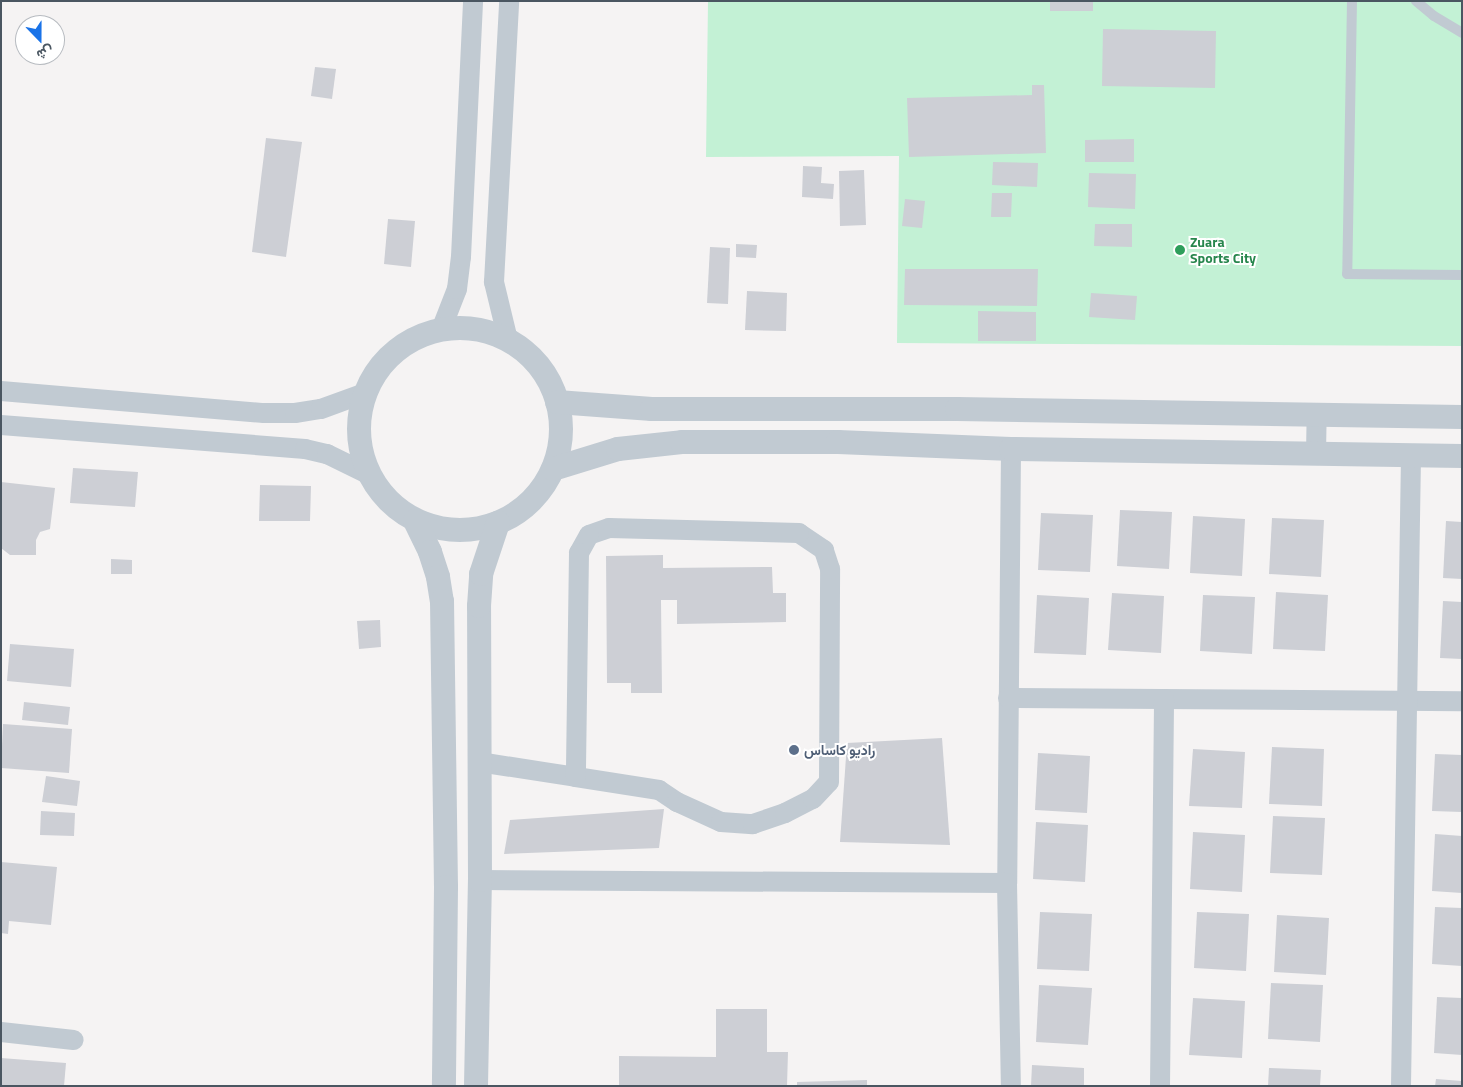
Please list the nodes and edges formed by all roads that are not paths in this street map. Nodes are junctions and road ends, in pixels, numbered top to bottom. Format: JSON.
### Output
{"nodes":[{"id":1,"x":473,"y":1,"type":"edge"},
{"id":2,"x":509,"y":1,"type":"edge"},
{"id":3,"x":1352,"y":1,"type":"edge"},
{"id":4,"x":1416,"y":1,"type":"edge"},
{"id":5,"x":1462,"y":33,"type":"edge"},
{"id":6,"x":1462,"y":275,"type":"edge"},
{"id":7,"x":441,"y":330,"type":"junction"},
{"id":8,"x":508,"y":340,"type":"junction"},
{"id":9,"x":1,"y":391,"type":"edge"},
{"id":10,"x":365,"y":393,"type":"junction"},
{"id":11,"x":557,"y":402,"type":"junction"},
{"id":12,"x":1317,"y":415,"type":"junction"},
{"id":13,"x":1462,"y":417,"type":"edge"},
{"id":14,"x":1,"y":425,"type":"edge"},
{"id":15,"x":1011,"y":449,"type":"junction"},
{"id":16,"x":1316,"y":454,"type":"junction"},
{"id":17,"x":1411,"y":455,"type":"junction"},
{"id":18,"x":1462,"y":456,"type":"edge"},
{"id":19,"x":553,"y":469,"type":"junction"},
{"id":20,"x":368,"y":474,"type":"junction"},
{"id":21,"x":415,"y":520,"type":"junction"},
{"id":22,"x":498,"y":523,"type":"junction"},
{"id":23,"x":1008,"y":698,"type":"junction"},
{"id":24,"x":1164,"y":699,"type":"junction"},
{"id":25,"x":1407,"y":700,"type":"junction"},
{"id":26,"x":1462,"y":701,"type":"edge"},
{"id":27,"x":480,"y":762,"type":"junction"},
{"id":28,"x":576,"y":777,"type":"junction"},
{"id":29,"x":480,"y":880,"type":"junction"},
{"id":30,"x":1008,"y":884,"type":"junction"},
{"id":31,"x":1,"y":1032,"type":"edge"},
{"id":32,"x":74,"y":1040,"type":"dead end"},
{"id":33,"x":444,"y":1086,"type":"edge"},
{"id":34,"x":476,"y":1086,"type":"edge"},
{"id":35,"x":1011,"y":1086,"type":"edge"},
{"id":36,"x":1160,"y":1086,"type":"edge"},
{"id":37,"x":1401,"y":1086,"type":"edge"}],
"edges":[{"from":1,"to":7,"type":"street"},
{"from":2,"to":8,"type":"street"},
{"from":3,"to":6,"type":"lane"},
{"from":4,"to":5,"type":"lane"},
{"from":7,"to":8,"type":"street"},
{"from":7,"to":10,"type":"street"},
{"from":8,"to":11,"type":"street"},
{"from":9,"to":10,"type":"street"},
{"from":10,"to":20,"type":"street"},
{"from":11,"to":12,"type":"street"},
{"from":11,"to":19,"type":"street"},
{"from":12,"to":13,"type":"street"},
{"from":12,"to":16,"type":"street"},
{"from":14,"to":20,"type":"street"},
{"from":15,"to":16,"type":"street"},
{"from":15,"to":19,"type":"street"},
{"from":15,"to":23,"type":"street"},
{"from":16,"to":17,"type":"street"},
{"from":17,"to":18,"type":"street"},
{"from":17,"to":25,"type":"street"},
{"from":19,"to":22,"type":"street"},
{"from":20,"to":21,"type":"street"},
{"from":21,"to":22,"type":"street"},
{"from":21,"to":33,"type":"street"},
{"from":22,"to":27,"type":"street"},
{"from":23,"to":24,"type":"street"},
{"from":23,"to":30,"type":"street"},
{"from":24,"to":25,"type":"street"},
{"from":24,"to":36,"type":"street"},
{"from":25,"to":26,"type":"street"},
{"from":25,"to":37,"type":"street"},
{"from":27,"to":28,"type":"street"},
{"from":27,"to":29,"type":"street"},
{"from":28,"to":28,"type":"street"},
{"from":29,"to":30,"type":"street"},
{"from":29,"to":34,"type":"street"},
{"from":30,"to":35,"type":"street"},
{"from":31,"to":32,"type":"street"}]}
